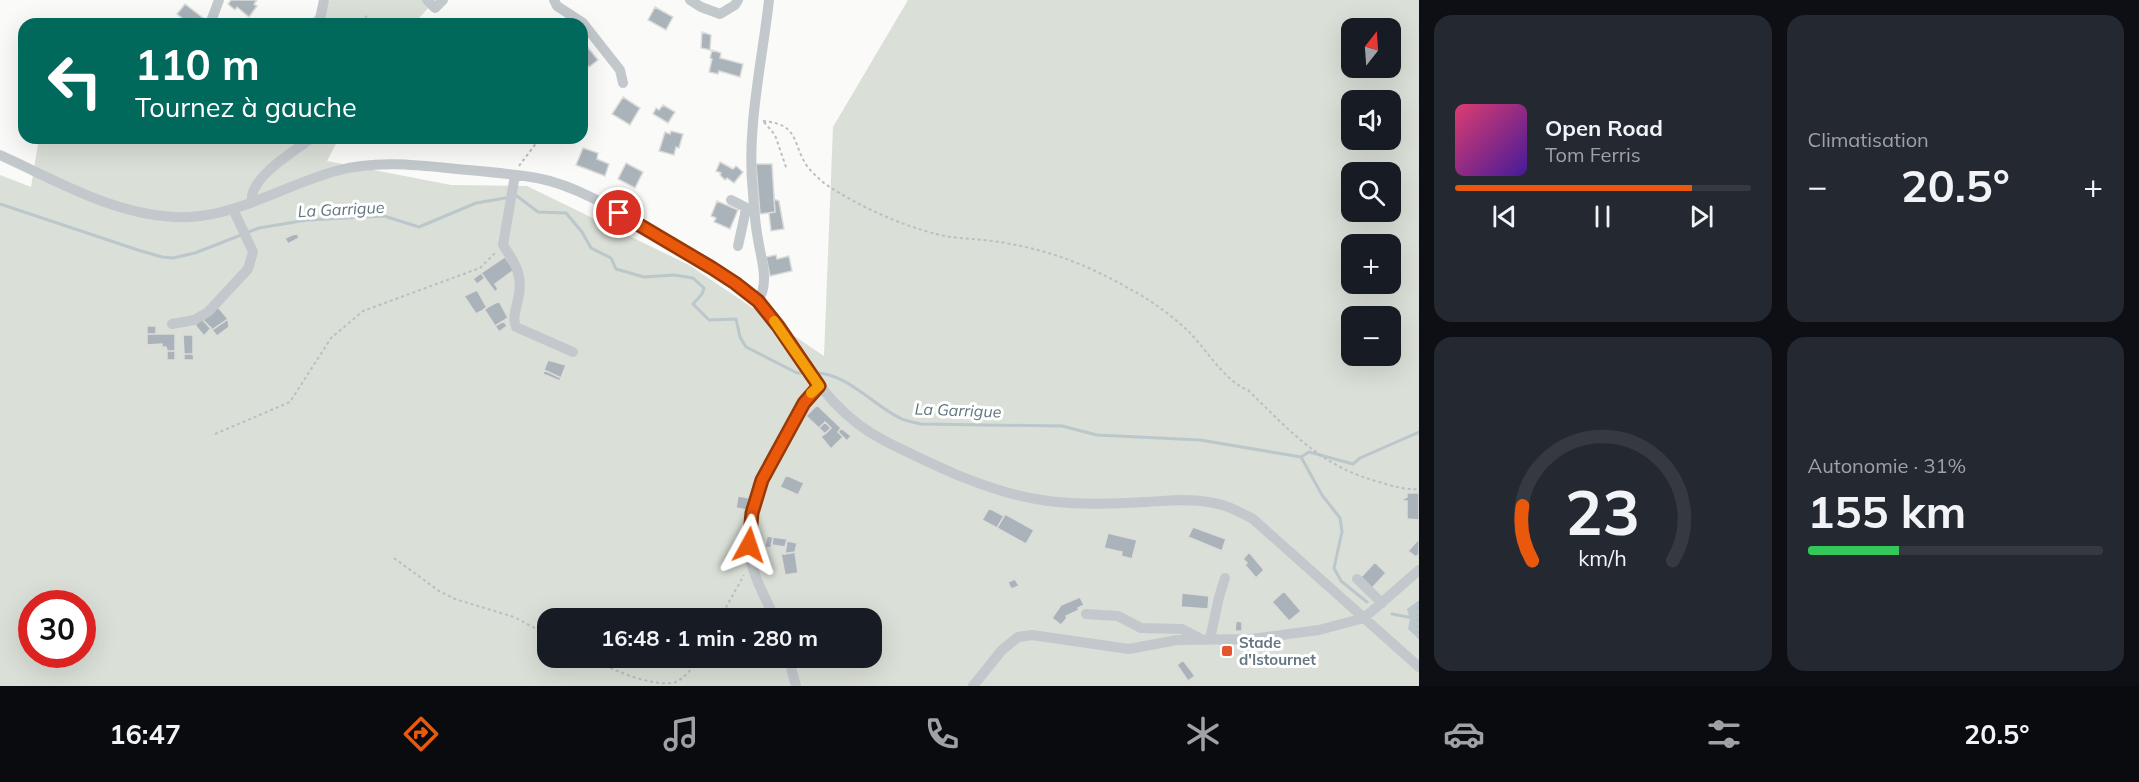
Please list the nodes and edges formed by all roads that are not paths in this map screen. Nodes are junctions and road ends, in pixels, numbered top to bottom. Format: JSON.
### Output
{"nodes":[{"id":1,"x":219,"y":0,"type":"edge"},
{"id":2,"x":324,"y":0,"type":"edge"},
{"id":3,"x":427,"y":0,"type":"edge"},
{"id":4,"x":442,"y":0,"type":"edge"},
{"id":5,"x":554,"y":0,"type":"edge"},
{"id":6,"x":690,"y":0,"type":"edge"},
{"id":7,"x":738,"y":0,"type":"edge"},
{"id":8,"x":769,"y":0,"type":"edge"},
{"id":9,"x":212,"y":18,"type":"edge"},
{"id":10,"x":320,"y":18,"type":"edge"},
{"id":11,"x":575,"y":18,"type":"edge"},
{"id":12,"x":588,"y":29,"type":"edge"},
{"id":13,"x":623,"y":83,"type":"dead end"},
{"id":14,"x":304,"y":144,"type":"edge"},
{"id":15,"x":0,"y":155,"type":"edge"},
{"id":16,"x":515,"y":174,"type":"junction"},
{"id":17,"x":252,"y":201,"type":"junction"},
{"id":18,"x":731,"y":201,"type":"dead end"},
{"id":19,"x":233,"y":209,"type":"junction"},
{"id":20,"x":738,"y":246,"type":"dead end"},
{"id":21,"x":758,"y":301,"type":"junction"},
{"id":22,"x":172,"y":324,"type":"dead end"},
{"id":23,"x":573,"y":352,"type":"dead end"},
{"id":24,"x":817,"y":383,"type":"junction"},
{"id":25,"x":1419,"y":570,"type":"edge"},
{"id":26,"x":1225,"y":578,"type":"dead end"},
{"id":27,"x":1357,"y":579,"type":"dead end"},
{"id":28,"x":1382,"y":603,"type":"junction"},
{"id":29,"x":771,"y":608,"type":"edge"},
{"id":30,"x":1086,"y":614,"type":"dead end"},
{"id":31,"x":1364,"y":618,"type":"junction"},
{"id":32,"x":1206,"y":639,"type":"junction"},
{"id":33,"x":1419,"y":667,"type":"edge"},
{"id":34,"x":791,"y":668,"type":"edge"},
{"id":35,"x":796,"y":686,"type":"edge"},
{"id":36,"x":973,"y":686,"type":"edge"}],
"edges":[{"from":1,"to":9,"type":"street"},
{"from":2,"to":10,"type":"street"},
{"from":3,"to":4,"type":"street"},
{"from":5,"to":11,"type":"street"},
{"from":6,"to":7,"type":"street"},
{"from":8,"to":21,"type":"street"},
{"from":12,"to":13,"type":"street"},
{"from":14,"to":17,"type":"street"},
{"from":15,"to":19,"type":"street"},
{"from":16,"to":17,"type":"street"},
{"from":16,"to":21,"type":"street"},
{"from":16,"to":23,"type":"street"},
{"from":17,"to":19,"type":"street"},
{"from":18,"to":20,"type":"street"},
{"from":19,"to":22,"type":"street"},
{"from":21,"to":24,"type":"street"},
{"from":24,"to":29,"type":"street"},
{"from":24,"to":31,"type":"street"},
{"from":25,"to":28,"type":"street"},
{"from":26,"to":32,"type":"street"},
{"from":27,"to":28,"type":"street"},
{"from":28,"to":31,"type":"street"},
{"from":30,"to":32,"type":"street"},
{"from":31,"to":32,"type":"street"},
{"from":31,"to":33,"type":"street"},
{"from":32,"to":36,"type":"street"},
{"from":34,"to":35,"type":"street"}]}
